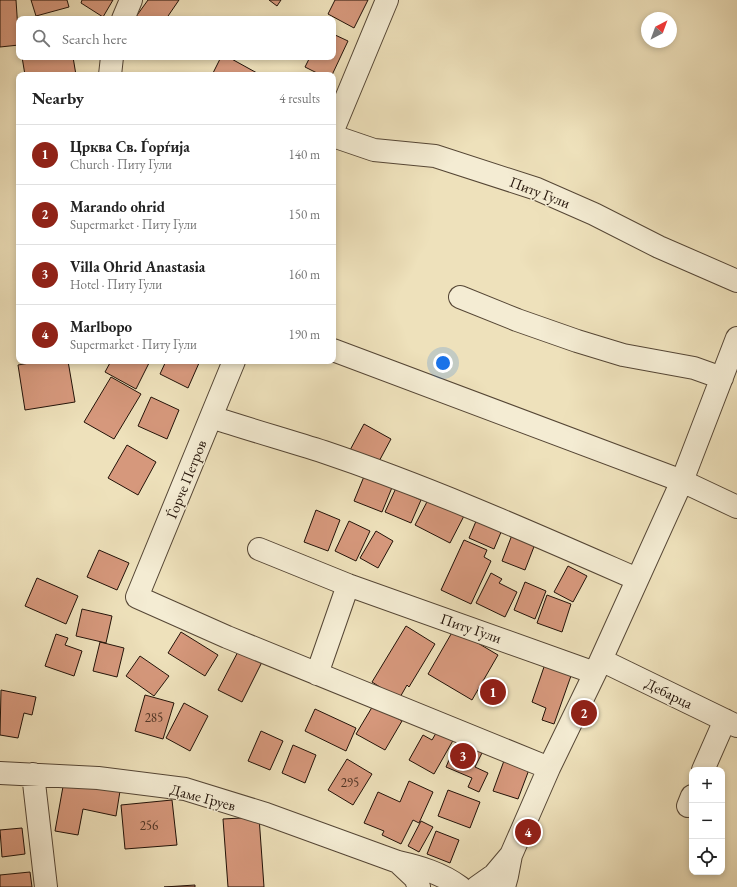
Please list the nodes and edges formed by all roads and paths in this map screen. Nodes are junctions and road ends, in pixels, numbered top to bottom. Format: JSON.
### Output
{"nodes":[{"id":1,"x":131,"y":0,"type":"edge"},
{"id":2,"x":387,"y":0,"type":"edge"},
{"id":3,"x":124,"y":16,"type":"edge"},
{"id":4,"x":336,"y":123,"type":"edge"},
{"id":5,"x":336,"y":137,"type":"edge"},
{"id":6,"x":737,"y":281,"type":"edge"},
{"id":7,"x":460,"y":297,"type":"dead end"},
{"id":8,"x":737,"y":338,"type":"edge"},
{"id":9,"x":336,"y":351,"type":"edge"},
{"id":10,"x":233,"y":364,"type":"edge"},
{"id":11,"x":722,"y":378,"type":"junction"},
{"id":12,"x":211,"y":417,"type":"junction"},
{"id":13,"x":682,"y":481,"type":"junction"},
{"id":14,"x":737,"y":507,"type":"edge"},
{"id":15,"x":259,"y":549,"type":"dead end"},
{"id":16,"x":637,"y":579,"type":"junction"},
{"id":17,"x":348,"y":585,"type":"junction"},
{"id":18,"x":598,"y":666,"type":"junction"},
{"id":19,"x":317,"y":674,"type":"junction"},
{"id":20,"x":731,"y":723,"type":"edge"},
{"id":21,"x":705,"y":767,"type":"edge"},
{"id":22,"x":549,"y":768,"type":"junction"},
{"id":23,"x":0,"y":773,"type":"edge"},
{"id":24,"x":33,"y":774,"type":"junction"},
{"id":25,"x":398,"y":862,"type":"junction"},
{"id":26,"x":508,"y":876,"type":"edge"},
{"id":27,"x":46,"y":887,"type":"edge"},
{"id":28,"x":419,"y":887,"type":"edge"},
{"id":29,"x":460,"y":887,"type":"edge"},
{"id":30,"x":477,"y":887,"type":"edge"}],
"edges":[{"from":1,"to":3,"type":"street"},
{"from":2,"to":4,"type":"street"},
{"from":5,"to":6,"type":"street","name":"Питу Гули"},
{"from":7,"to":11,"type":"street"},
{"from":8,"to":11,"type":"street"},
{"from":9,"to":13,"type":"street"},
{"from":10,"to":12,"type":"street","name":"Ѓорче Петров"},
{"from":11,"to":13,"type":"street"},
{"from":12,"to":16,"type":"street"},
{"from":12,"to":19,"type":"street","name":"Ѓорче Петров"},
{"from":13,"to":14,"type":"street"},
{"from":13,"to":16,"type":"street"},
{"from":15,"to":17,"type":"street","name":"Питу Гули"},
{"from":16,"to":18,"type":"street"},
{"from":17,"to":18,"type":"street","name":"Питу Гули"},
{"from":17,"to":19,"type":"street"},
{"from":18,"to":20,"type":"street","name":"Дебарца"},
{"from":18,"to":22,"type":"street"},
{"from":19,"to":22,"type":"street"},
{"from":20,"to":21,"type":"street"},
{"from":22,"to":26,"type":"street"},
{"from":23,"to":24,"type":"street","name":"Даме Груев"},
{"from":24,"to":25,"type":"street","name":"Даме Груев"},
{"from":24,"to":27,"type":"street"},
{"from":25,"to":28,"type":"street"},
{"from":25,"to":29,"type":"street","name":"Даме Груев"},
{"from":26,"to":30,"type":"street"}]}
